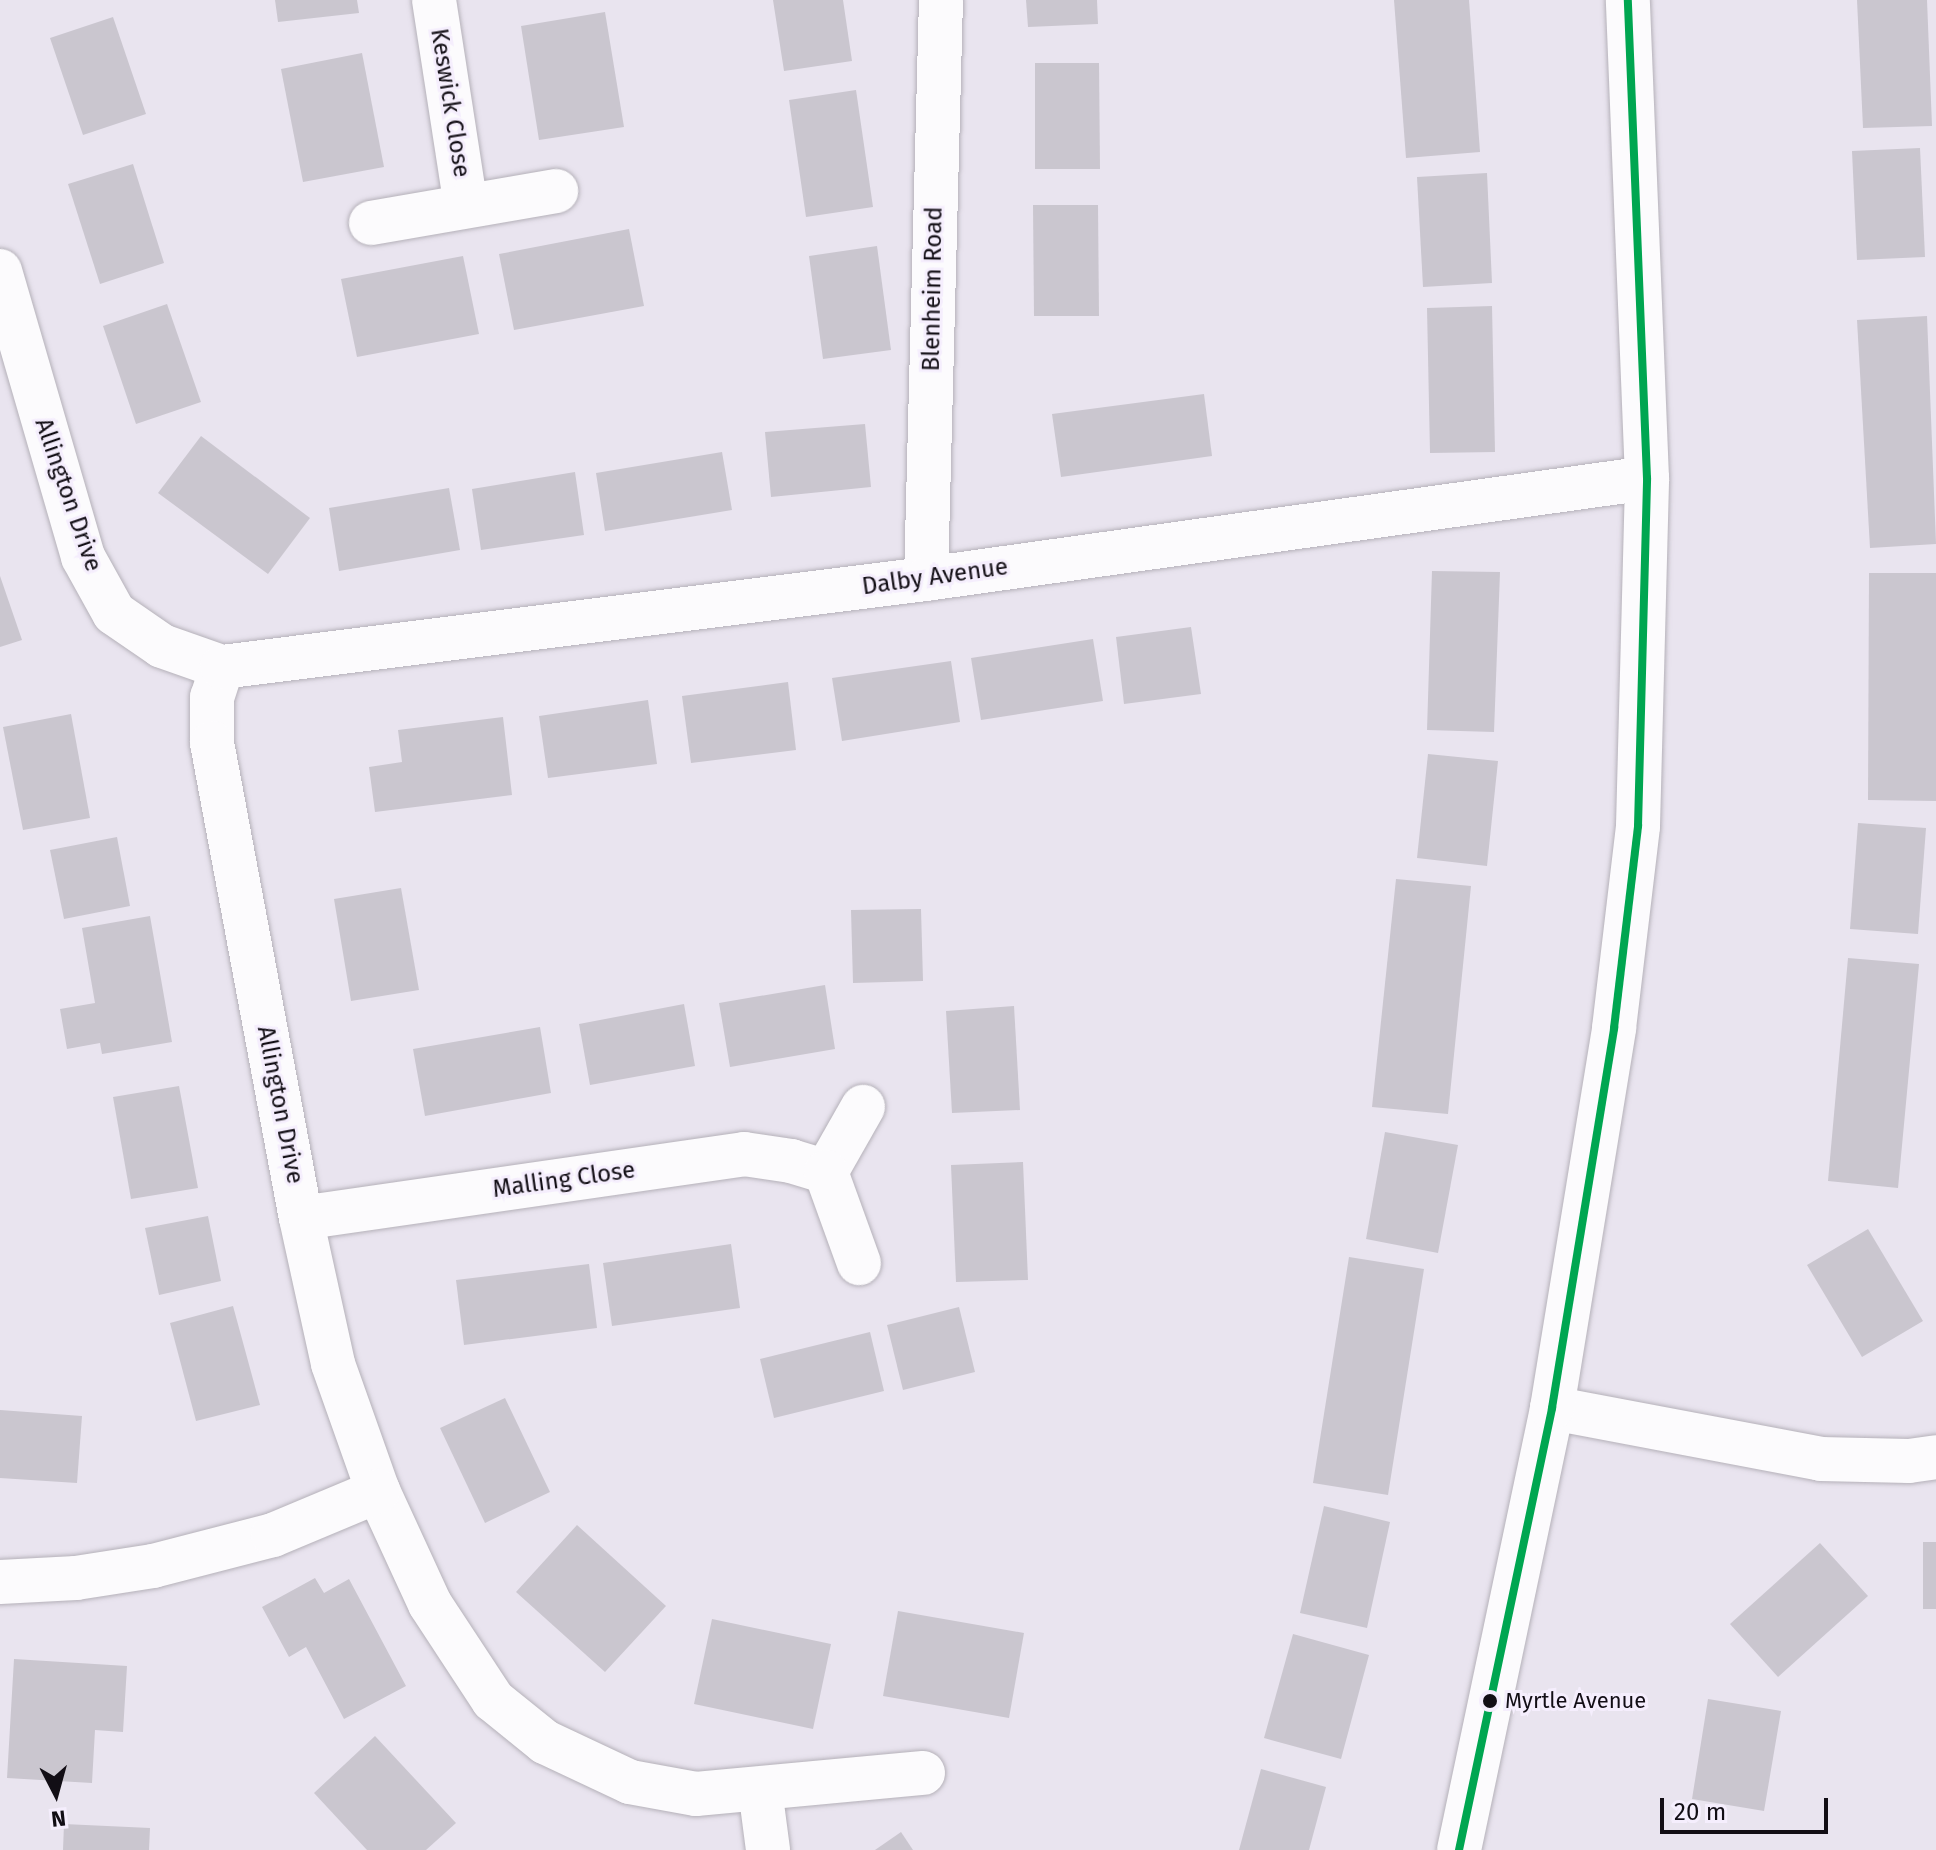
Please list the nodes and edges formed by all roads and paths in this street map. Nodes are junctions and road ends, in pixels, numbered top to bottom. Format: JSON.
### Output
{"nodes":[{"id":1,"x":434,"y":0,"type":"edge"},
{"id":2,"x":941,"y":0,"type":"edge"},
{"id":3,"x":1628,"y":0,"type":"edge"},
{"id":4,"x":556,"y":191,"type":"dead end"},
{"id":5,"x":466,"y":206,"type":"junction"},
{"id":6,"x":371,"y":223,"type":"dead end"},
{"id":7,"x":0,"y":271,"type":"edge"},
{"id":8,"x":1647,"y":478,"type":"junction"},
{"id":9,"x":926,"y":579,"type":"junction"},
{"id":10,"x":222,"y":667,"type":"junction"},
{"id":11,"x":863,"y":1107,"type":"dead end"},
{"id":12,"x":826,"y":1172,"type":"junction"},
{"id":13,"x":301,"y":1218,"type":"junction"},
{"id":14,"x":859,"y":1263,"type":"dead end"},
{"id":15,"x":1552,"y":1408,"type":"junction"},
{"id":16,"x":1936,"y":1457,"type":"edge"},
{"id":17,"x":378,"y":1491,"type":"junction"},
{"id":18,"x":0,"y":1582,"type":"edge"},
{"id":19,"x":923,"y":1773,"type":"dead end"},
{"id":20,"x":760,"y":1789,"type":"junction"},
{"id":21,"x":768,"y":1850,"type":"edge"},
{"id":22,"x":1459,"y":1850,"type":"edge"}],
"edges":[{"from":1,"to":5,"type":"street","name":"Keswick Close"},
{"from":2,"to":9,"type":"street","name":"Blenheim Road"},
{"from":3,"to":8,"type":"street"},
{"from":4,"to":5,"type":"street","name":"Keswick Close"},
{"from":5,"to":6,"type":"street","name":"Keswick Close"},
{"from":7,"to":10,"type":"street","name":"Allington Drive"},
{"from":8,"to":9,"type":"street","name":"Dalby Avenue"},
{"from":8,"to":15,"type":"street"},
{"from":9,"to":10,"type":"street","name":"Dalby Avenue"},
{"from":10,"to":13,"type":"street","name":"Allington Drive"},
{"from":11,"to":12,"type":"street"},
{"from":12,"to":13,"type":"street","name":"Malling Close"},
{"from":12,"to":14,"type":"street"},
{"from":13,"to":17,"type":"street","name":"Allington Drive"},
{"from":15,"to":16,"type":"street"},
{"from":15,"to":22,"type":"street"},
{"from":17,"to":18,"type":"street"},
{"from":17,"to":20,"type":"street","name":"Allington Drive"},
{"from":19,"to":20,"type":"street","name":"Allington Drive"},
{"from":20,"to":21,"type":"street"}]}
